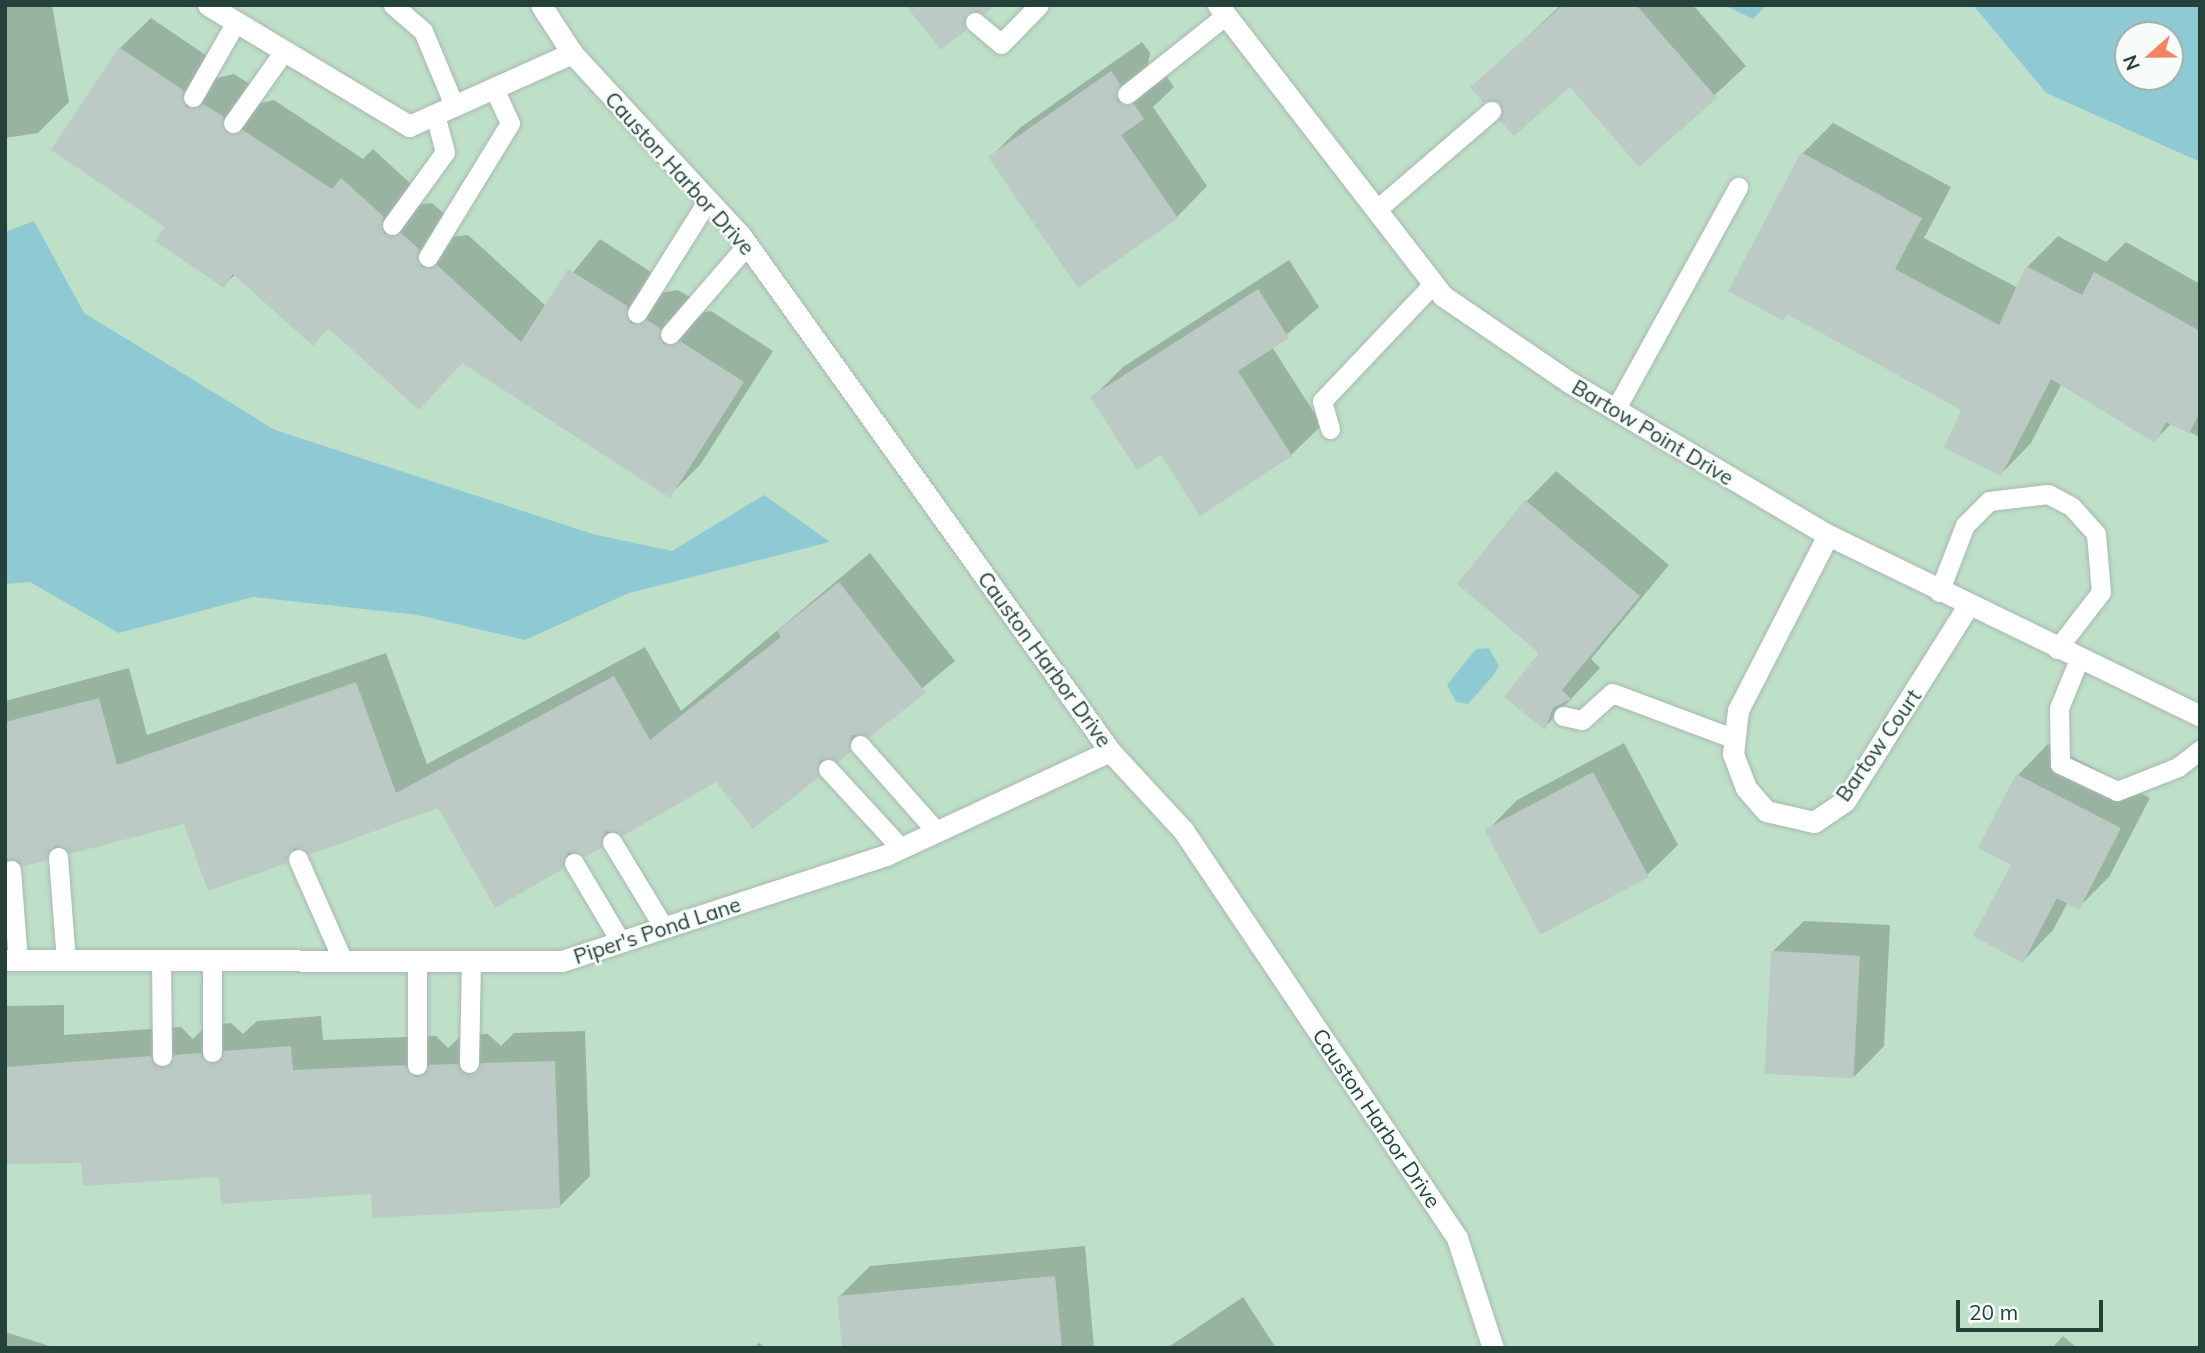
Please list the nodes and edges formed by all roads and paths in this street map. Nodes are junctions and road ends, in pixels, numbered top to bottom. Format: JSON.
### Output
{"nodes":[{"id":1,"x":208,"y":5,"type":"edge"},
{"id":2,"x":393,"y":5,"type":"edge"},
{"id":3,"x":541,"y":5,"type":"edge"},
{"id":4,"x":1039,"y":5,"type":"edge"},
{"id":5,"x":1222,"y":10,"type":"edge"},
{"id":6,"x":236,"y":22,"type":"junction"},
{"id":7,"x":975,"y":22,"type":"dead end"},
{"id":8,"x":284,"y":51,"type":"junction"},
{"id":9,"x":572,"y":53,"type":"junction"},
{"id":10,"x":494,"y":88,"type":"junction"},
{"id":11,"x":1127,"y":94,"type":"dead end"},
{"id":12,"x":193,"y":97,"type":"dead end"},
{"id":13,"x":444,"y":110,"type":"junction"},
{"id":14,"x":1491,"y":111,"type":"dead end"},
{"id":15,"x":233,"y":123,"type":"dead end"},
{"id":16,"x":1738,"y":187,"type":"dead end"},
{"id":17,"x":708,"y":200,"type":"junction"},
{"id":18,"x":1376,"y":210,"type":"junction"},
{"id":19,"x":392,"y":225,"type":"dead end"},
{"id":20,"x":747,"y":245,"type":"junction"},
{"id":21,"x":428,"y":257,"type":"dead end"},
{"id":22,"x":1433,"y":284,"type":"junction"},
{"id":23,"x":637,"y":313,"type":"dead end"},
{"id":24,"x":670,"y":334,"type":"dead end"},
{"id":25,"x":1615,"y":410,"type":"junction"},
{"id":26,"x":1330,"y":429,"type":"dead end"},
{"id":27,"x":1828,"y":535,"type":"junction"},
{"id":28,"x":1939,"y":592,"type":"junction"},
{"id":29,"x":1967,"y":607,"type":"junction"},
{"id":30,"x":2057,"y":649,"type":"junction"},
{"id":31,"x":2079,"y":659,"type":"junction"},
{"id":32,"x":1563,"y":716,"type":"dead end"},
{"id":33,"x":2200,"y":716,"type":"edge"},
{"id":34,"x":1735,"y":739,"type":"junction"},
{"id":35,"x":860,"y":745,"type":"dead end"},
{"id":36,"x":2200,"y":750,"type":"edge"},
{"id":37,"x":1110,"y":751,"type":"junction"},
{"id":38,"x":828,"y":769,"type":"dead end"},
{"id":39,"x":937,"y":832,"type":"junction"},
{"id":40,"x":612,"y":842,"type":"dead end"},
{"id":41,"x":901,"y":848,"type":"junction"},
{"id":42,"x":58,"y":857,"type":"dead end"},
{"id":43,"x":298,"y":859,"type":"dead end"},
{"id":44,"x":574,"y":863,"type":"dead end"},
{"id":45,"x":11,"y":870,"type":"dead end"},
{"id":46,"x":664,"y":928,"type":"junction"},
{"id":47,"x":621,"y":942,"type":"junction"},
{"id":48,"x":12,"y":960,"type":"edge"},
{"id":49,"x":66,"y":960,"type":"junction"},
{"id":50,"x":161,"y":960,"type":"junction"},
{"id":51,"x":212,"y":961,"type":"junction"},
{"id":52,"x":343,"y":961,"type":"junction"},
{"id":53,"x":417,"y":961,"type":"junction"},
{"id":54,"x":471,"y":961,"type":"junction"},
{"id":55,"x":212,"y":1052,"type":"dead end"},
{"id":56,"x":162,"y":1056,"type":"dead end"},
{"id":57,"x":469,"y":1063,"type":"dead end"},
{"id":58,"x":416,"y":1065,"type":"dead end"},
{"id":59,"x":1493,"y":1348,"type":"edge"}],
"edges":[{"from":1,"to":6,"type":"street"},
{"from":2,"to":13,"type":"lane"},
{"from":3,"to":9,"type":"street","name":"Causton Harbor Drive"},
{"from":4,"to":7,"type":"lane"},
{"from":5,"to":11,"type":"lane"},
{"from":5,"to":18,"type":"street","name":"Bartow Point Drive"},
{"from":6,"to":8,"type":"street"},
{"from":6,"to":12,"type":"lane"},
{"from":8,"to":13,"type":"street"},
{"from":8,"to":15,"type":"lane"},
{"from":9,"to":10,"type":"street"},
{"from":9,"to":17,"type":"street","name":"Causton Harbor Drive"},
{"from":10,"to":13,"type":"street"},
{"from":10,"to":21,"type":"lane"},
{"from":13,"to":19,"type":"lane"},
{"from":14,"to":18,"type":"lane"},
{"from":16,"to":25,"type":"lane"},
{"from":17,"to":20,"type":"street","name":"Causton Harbor Drive"},
{"from":17,"to":23,"type":"lane"},
{"from":18,"to":22,"type":"street","name":"Bartow Point Drive"},
{"from":20,"to":24,"type":"lane"},
{"from":20,"to":37,"type":"street","name":"Causton Harbor Drive"},
{"from":22,"to":25,"type":"street","name":"Bartow Point Drive"},
{"from":22,"to":26,"type":"lane"},
{"from":25,"to":27,"type":"street","name":"Bartow Point Drive"},
{"from":27,"to":28,"type":"street","name":"Bartow Point Drive"},
{"from":27,"to":34,"type":"street","name":"Bartow Court"},
{"from":28,"to":29,"type":"street","name":"Bartow Point Drive"},
{"from":28,"to":30,"type":"lane"},
{"from":29,"to":30,"type":"street","name":"Bartow Point Drive"},
{"from":29,"to":34,"type":"street","name":"Bartow Court"},
{"from":30,"to":31,"type":"street","name":"Bartow Point Drive"},
{"from":31,"to":33,"type":"street","name":"Bartow Point Drive"},
{"from":31,"to":36,"type":"lane"},
{"from":32,"to":34,"type":"lane"},
{"from":35,"to":39,"type":"lane"},
{"from":37,"to":39,"type":"street","name":"Piper's Pond Lane"},
{"from":37,"to":59,"type":"street","name":"Causton Harbor Drive"},
{"from":38,"to":41,"type":"lane"},
{"from":39,"to":41,"type":"street","name":"Piper's Pond Lane"},
{"from":40,"to":46,"type":"lane"},
{"from":41,"to":46,"type":"street","name":"Piper's Pond Lane"},
{"from":42,"to":49,"type":"lane"},
{"from":43,"to":52,"type":"lane"},
{"from":44,"to":47,"type":"lane"},
{"from":45,"to":48,"type":"lane"},
{"from":46,"to":47,"type":"street","name":"Piper's Pond Lane"},
{"from":47,"to":54,"type":"street","name":"Piper's Pond Lane"},
{"from":48,"to":49,"type":"street","name":"Piper's Pond Lane"},
{"from":49,"to":50,"type":"street","name":"Piper's Pond Lane"},
{"from":50,"to":51,"type":"street","name":"Piper's Pond Lane"},
{"from":50,"to":56,"type":"lane"},
{"from":51,"to":52,"type":"street","name":"Piper's Pond Lane"},
{"from":51,"to":55,"type":"lane"},
{"from":52,"to":53,"type":"street","name":"Piper's Pond Lane"},
{"from":53,"to":54,"type":"street","name":"Piper's Pond Lane"},
{"from":53,"to":58,"type":"lane"},
{"from":54,"to":57,"type":"lane"}]}
